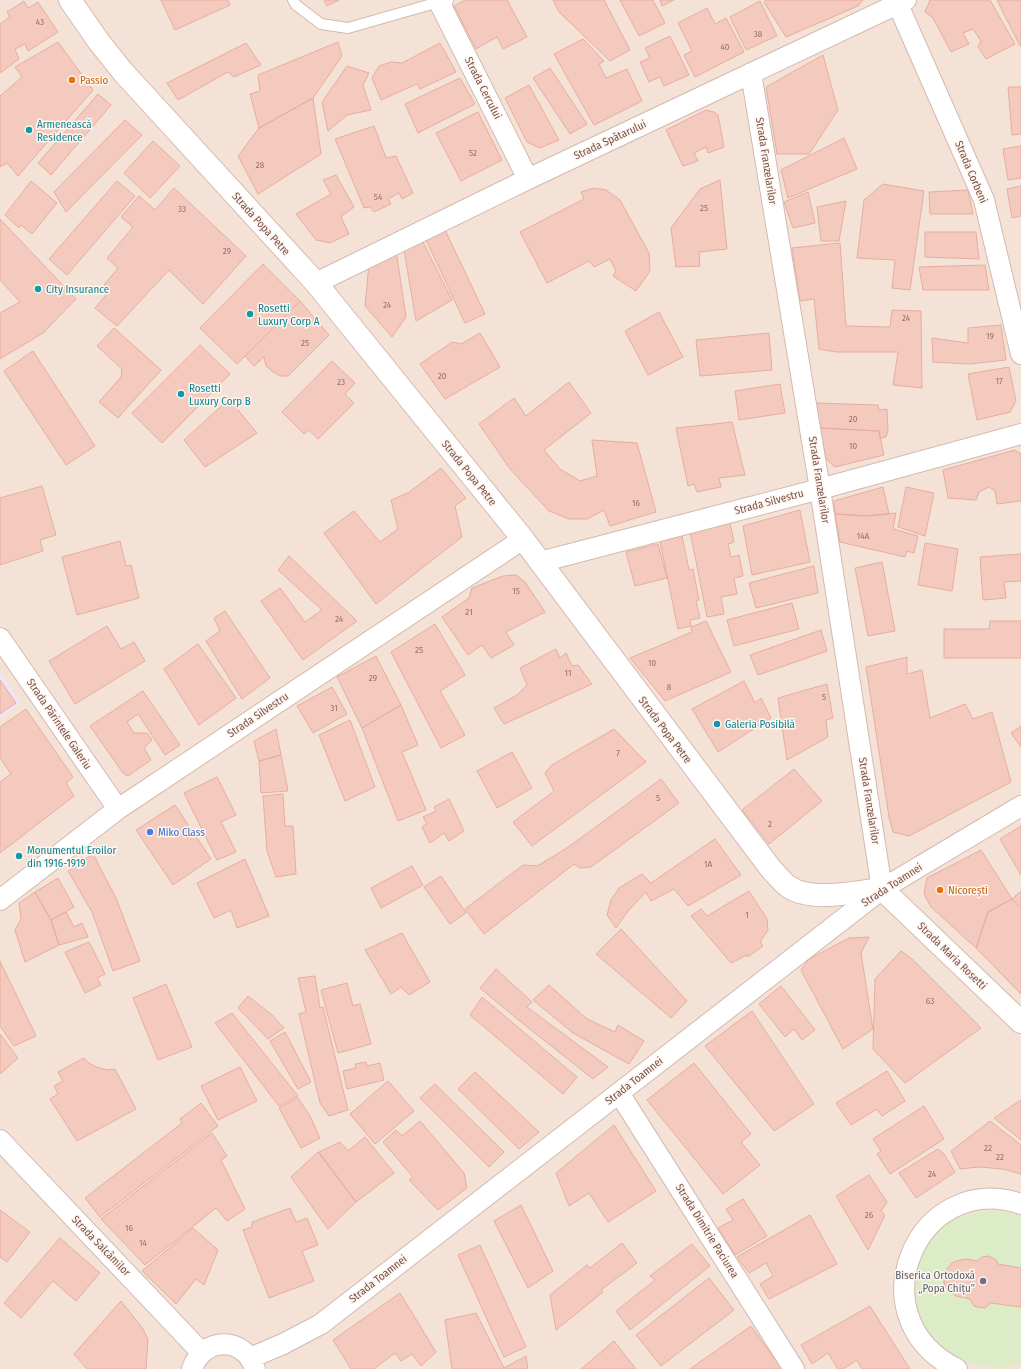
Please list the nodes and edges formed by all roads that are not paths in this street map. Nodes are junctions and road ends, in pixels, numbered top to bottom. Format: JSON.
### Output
{"nodes":[{"id":1,"x":70,"y":0,"type":"edge"},
{"id":2,"x":294,"y":0,"type":"edge"},
{"id":3,"x":441,"y":1,"type":"edge"},
{"id":4,"x":900,"y":2,"type":"edge"},
{"id":5,"x":751,"y":73,"type":"junction"},
{"id":6,"x":528,"y":179,"type":"junction"},
{"id":7,"x":316,"y":283,"type":"junction"},
{"id":8,"x":1021,"y":354,"type":"edge"},
{"id":9,"x":1021,"y":434,"type":"edge"},
{"id":10,"x":820,"y":489,"type":"junction"},
{"id":11,"x":523,"y":539,"type":"junction"},
{"id":12,"x":540,"y":562,"type":"junction"},
{"id":13,"x":0,"y":638,"type":"edge"},
{"id":14,"x":1021,"y":806,"type":"edge"},
{"id":15,"x":118,"y":809,"type":"junction"},
{"id":16,"x":882,"y":889,"type":"junction"},
{"id":17,"x":0,"y":900,"type":"edge"},
{"id":18,"x":1021,"y":1022,"type":"edge"},
{"id":19,"x":618,"y":1093,"type":"junction"},
{"id":20,"x":0,"y":1140,"type":"edge"},
{"id":21,"x":1021,"y":1204,"type":"edge"},
{"id":22,"x":197,"y":1361,"type":"edge"},
{"id":23,"x":253,"y":1363,"type":"edge"},
{"id":24,"x":955,"y":1368,"type":"edge"},
{"id":25,"x":794,"y":1369,"type":"edge"}],
"edges":[{"from":1,"to":7,"type":"street","name":"Strada Popa Petre"},
{"from":2,"to":3,"type":"lane"},
{"from":3,"to":6,"type":"street","name":"Strada Cercului"},
{"from":4,"to":5,"type":"street","name":"Strada Spătarului"},
{"from":4,"to":8,"type":"street","name":"Strada Corbeni"},
{"from":5,"to":6,"type":"street","name":"Strada Spătarului"},
{"from":5,"to":10,"type":"street","name":"Strada Franzelarilor"},
{"from":6,"to":7,"type":"street","name":"Strada Spătarului"},
{"from":7,"to":11,"type":"street","name":"Strada Popa Petre"},
{"from":9,"to":10,"type":"street","name":"Strada Silvestru"},
{"from":10,"to":12,"type":"street","name":"Strada Silvestru"},
{"from":10,"to":16,"type":"street","name":"Strada Franzelarilor"},
{"from":11,"to":12,"type":"street","name":"Strada Popa Petre"},
{"from":11,"to":15,"type":"street","name":"Strada Silvestru"},
{"from":12,"to":16,"type":"street","name":"Strada Popa Petre"},
{"from":13,"to":15,"type":"street","name":"Strada Părintele Galeriu"},
{"from":14,"to":16,"type":"street","name":"Strada Toamnei"},
{"from":15,"to":17,"type":"street","name":"Strada Silvestru"},
{"from":16,"to":18,"type":"street","name":"Strada Maria Rosetti"},
{"from":16,"to":19,"type":"street","name":"Strada Toamnei"},
{"from":19,"to":23,"type":"street","name":"Strada Toamnei"},
{"from":19,"to":25,"type":"street","name":"Strada Dimitrie Paciurea"},
{"from":20,"to":22,"type":"street","name":"Strada Salcâmilor"},
{"from":21,"to":24,"type":"street"},
{"from":22,"to":23,"type":"street"}]}
